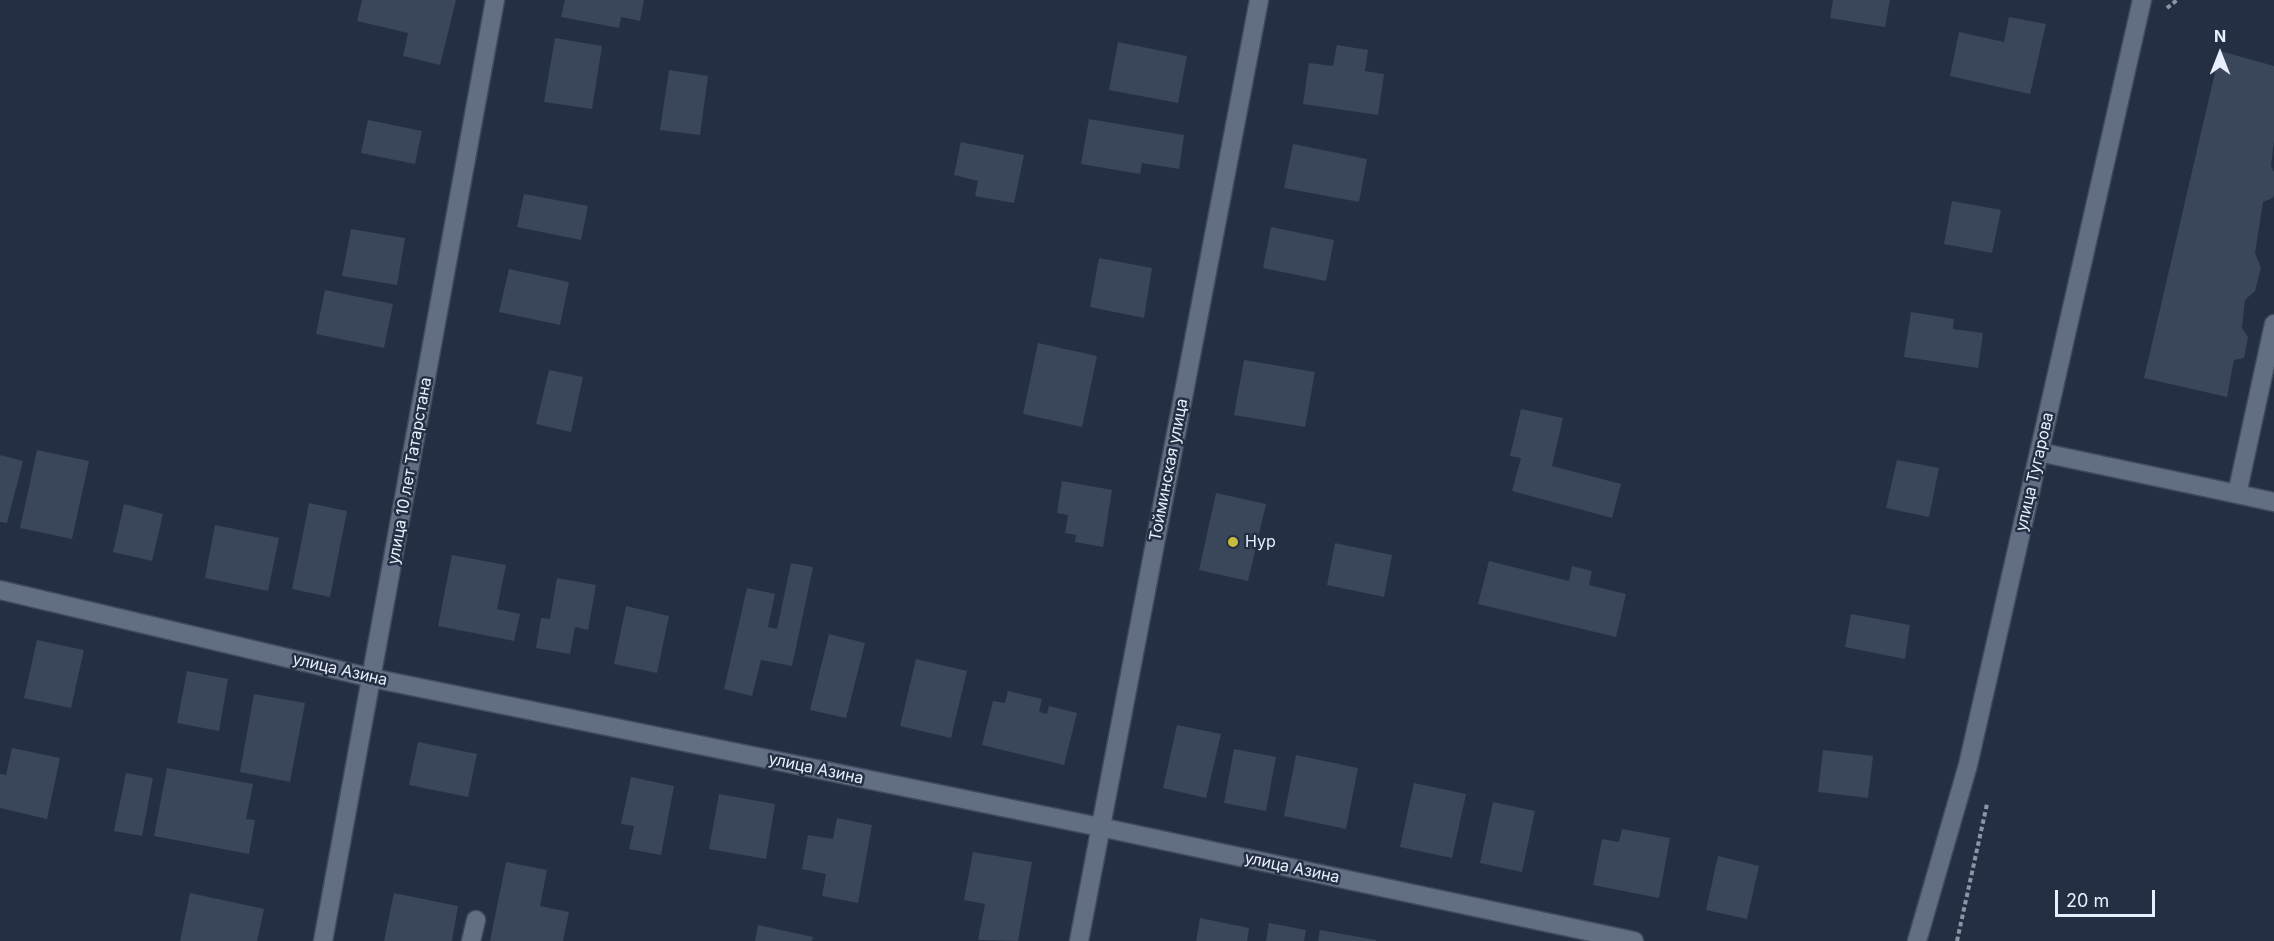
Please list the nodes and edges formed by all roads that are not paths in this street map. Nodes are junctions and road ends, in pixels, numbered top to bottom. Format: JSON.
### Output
{"nodes":[{"id":1,"x":495,"y":0,"type":"edge"},
{"id":2,"x":1259,"y":0,"type":"edge"},
{"id":3,"x":2142,"y":0,"type":"edge"},
{"id":4,"x":2274,"y":324,"type":"edge"},
{"id":5,"x":2039,"y":452,"type":"junction"},
{"id":6,"x":2237,"y":494,"type":"junction"},
{"id":7,"x":2274,"y":502,"type":"edge"},
{"id":8,"x":0,"y":590,"type":"edge"},
{"id":9,"x":372,"y":678,"type":"junction"},
{"id":10,"x":1100,"y":828,"type":"junction"},
{"id":11,"x":476,"y":920,"type":"dead end"},
{"id":12,"x":323,"y":941,"type":"edge"},
{"id":13,"x":471,"y":941,"type":"edge"},
{"id":14,"x":1079,"y":941,"type":"edge"},
{"id":15,"x":1634,"y":941,"type":"edge"},
{"id":16,"x":1917,"y":941,"type":"edge"}],
"edges":[{"from":1,"to":9,"type":"street","name":"улица 10 лет Татарстана"},
{"from":2,"to":10,"type":"street","name":"Тойминская улица"},
{"from":3,"to":5,"type":"street","name":"улица Тугарова"},
{"from":4,"to":6,"type":"street"},
{"from":5,"to":6,"type":"street"},
{"from":5,"to":16,"type":"street","name":"улица Тугарова"},
{"from":6,"to":7,"type":"street"},
{"from":8,"to":9,"type":"street","name":"улица Азина"},
{"from":9,"to":10,"type":"street","name":"улица Азина"},
{"from":9,"to":12,"type":"street","name":"улица 10 лет Татарстана"},
{"from":10,"to":14,"type":"street","name":"Тойминская улица"},
{"from":10,"to":15,"type":"street","name":"улица Азина"},
{"from":11,"to":13,"type":"street"}]}
